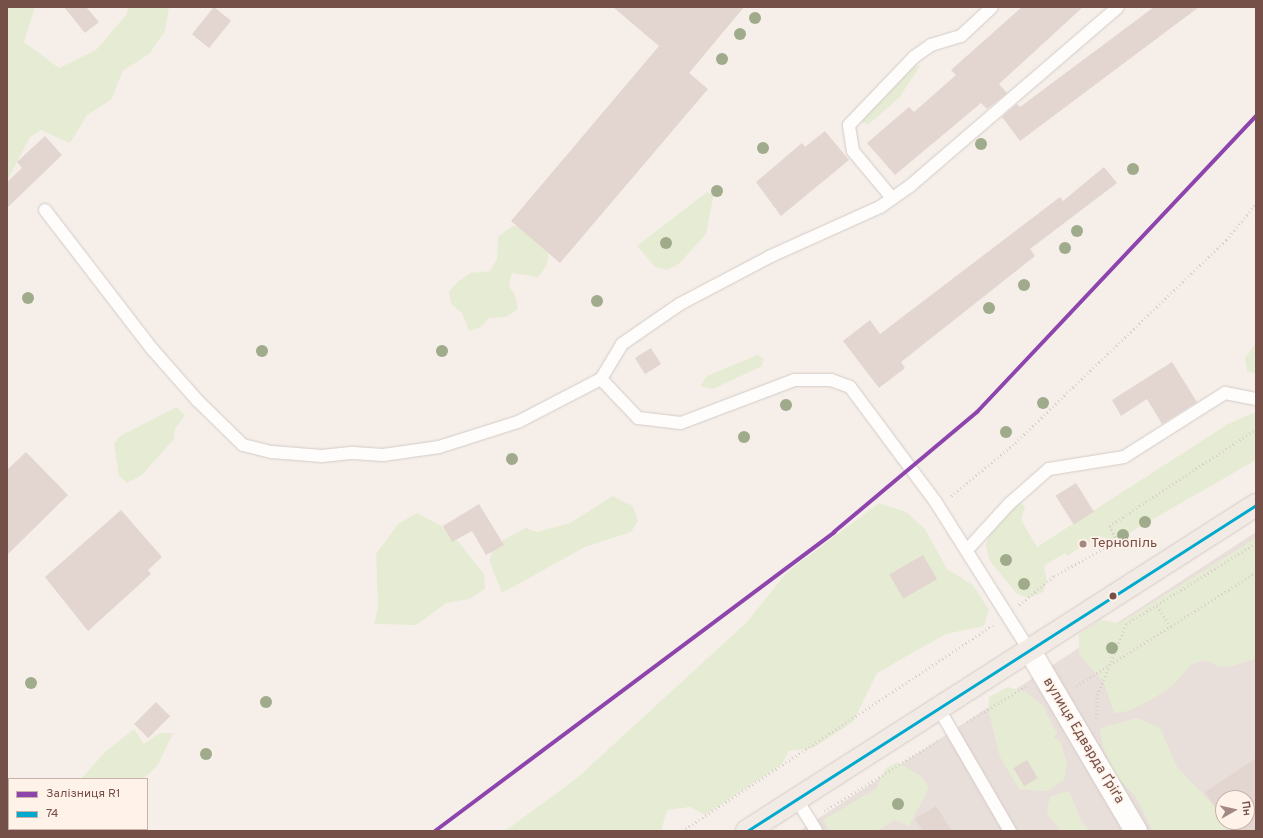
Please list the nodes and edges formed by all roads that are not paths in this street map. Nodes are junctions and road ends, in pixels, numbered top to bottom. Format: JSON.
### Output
{"nodes":[{"id":1,"x":992,"y":7,"type":"edge"},
{"id":2,"x":1118,"y":7,"type":"edge"},
{"id":3,"x":892,"y":198,"type":"junction"},
{"id":4,"x":46,"y":210,"type":"dead end"},
{"id":5,"x":601,"y":379,"type":"junction"},
{"id":6,"x":1256,"y":399,"type":"edge"},
{"id":7,"x":1256,"y":505,"type":"edge"},
{"id":8,"x":966,"y":550,"type":"junction"},
{"id":9,"x":1030,"y":651,"type":"junction"},
{"id":10,"x":939,"y":709,"type":"junction"},
{"id":11,"x":797,"y":800,"type":"junction"},
{"id":12,"x":813,"y":826,"type":"edge"},
{"id":13,"x":747,"y":831,"type":"edge"},
{"id":14,"x":1010,"y":831,"type":"edge"},
{"id":15,"x":1136,"y":831,"type":"edge"}],
"edges":[{"from":1,"to":3,"type":"lane"},
{"from":2,"to":3,"type":"lane"},
{"from":3,"to":5,"type":"lane"},
{"from":4,"to":5,"type":"lane"},
{"from":5,"to":8,"type":"lane"},
{"from":6,"to":8,"type":"lane"},
{"from":7,"to":9,"type":"main road"},
{"from":8,"to":9,"type":"lane"},
{"from":9,"to":10,"type":"main road"},
{"from":9,"to":15,"type":"street","name":"вулиця Едварда Ґріґа"},
{"from":10,"to":11,"type":"main road"},
{"from":10,"to":14,"type":"lane"},
{"from":11,"to":12,"type":"lane"},
{"from":11,"to":13,"type":"main road"}]}
